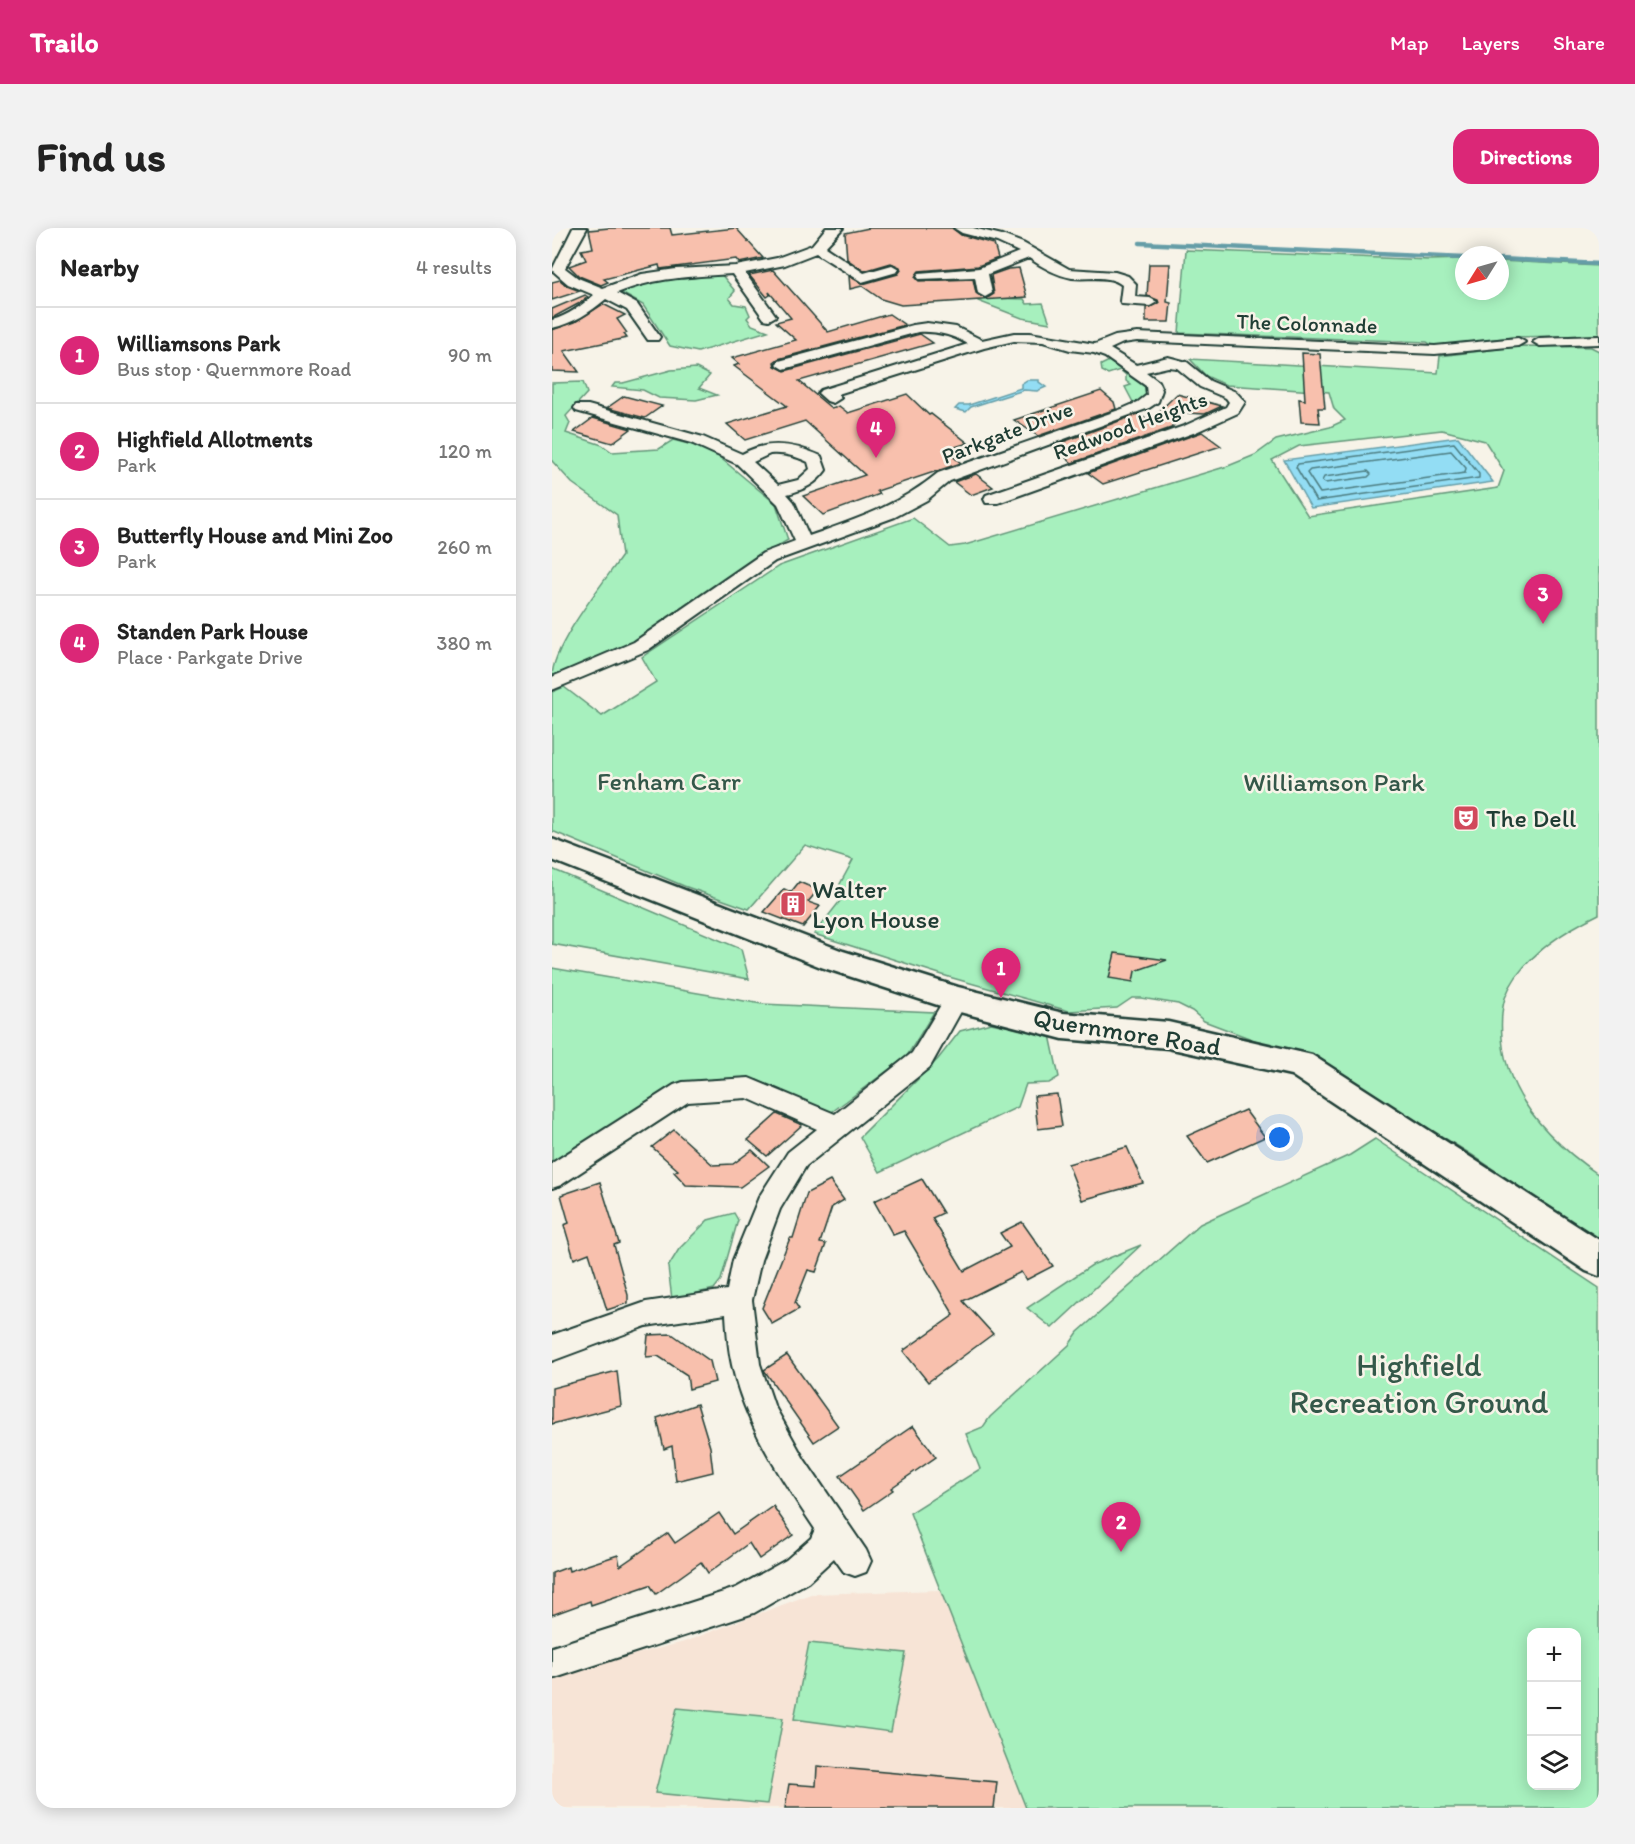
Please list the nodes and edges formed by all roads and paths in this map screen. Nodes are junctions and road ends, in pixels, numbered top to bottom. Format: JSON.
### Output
{"nodes":[{"id":1,"x":580,"y":228,"type":"edge"},
{"id":2,"x":836,"y":228,"type":"edge"},
{"id":3,"x":961,"y":228,"type":"edge"},
{"id":4,"x":817,"y":248,"type":"junction"},
{"id":5,"x":1030,"y":254,"type":"junction"},
{"id":6,"x":892,"y":269,"type":"dead end"},
{"id":7,"x":555,"y":270,"type":"edge"},
{"id":8,"x":736,"y":270,"type":"junction"},
{"id":9,"x":981,"y":272,"type":"junction"},
{"id":10,"x":924,"y":276,"type":"dead end"},
{"id":11,"x":606,"y":292,"type":"junction"},
{"id":12,"x":985,"y":293,"type":"dead end"},
{"id":13,"x":1150,"y":302,"type":"dead end"},
{"id":14,"x":769,"y":316,"type":"dead end"},
{"id":15,"x":552,"y":324,"type":"edge"},
{"id":16,"x":653,"y":337,"type":"dead end"},
{"id":17,"x":1599,"y":340,"type":"edge"},
{"id":18,"x":1518,"y":342,"type":"dead end"},
{"id":19,"x":1540,"y":342,"type":"dead end"},
{"id":20,"x":980,"y":345,"type":"junction"},
{"id":21,"x":1097,"y":349,"type":"junction"},
{"id":22,"x":784,"y":364,"type":"dead end"},
{"id":23,"x":1134,"y":370,"type":"junction"},
{"id":24,"x":833,"y":398,"type":"dead end"},
{"id":25,"x":582,"y":408,"type":"dead end"},
{"id":26,"x":743,"y":461,"type":"junction"},
{"id":27,"x":773,"y":491,"type":"junction"},
{"id":28,"x":992,"y":499,"type":"dead end"},
{"id":29,"x":805,"y":543,"type":"junction"},
{"id":30,"x":552,"y":684,"type":"edge"},
{"id":31,"x":552,"y":849,"type":"edge"},
{"id":32,"x":956,"y":999,"type":"junction"},
{"id":33,"x":836,"y":1126,"type":"junction"},
{"id":34,"x":552,"y":1177,"type":"edge"},
{"id":35,"x":1599,"y":1260,"type":"edge"},
{"id":36,"x":738,"y":1300,"type":"junction"},
{"id":37,"x":552,"y":1348,"type":"edge"},
{"id":38,"x":831,"y":1527,"type":"junction"},
{"id":39,"x":855,"y":1561,"type":"dead end"},
{"id":40,"x":552,"y":1663,"type":"edge"}],
"edges":[{"from":1,"to":7,"type":"street"},
{"from":2,"to":4,"type":"street"},
{"from":3,"to":5,"type":"street"},
{"from":4,"to":6,"type":"street"},
{"from":4,"to":8,"type":"street"},
{"from":5,"to":9,"type":"street"},
{"from":5,"to":13,"type":"street"},
{"from":7,"to":11,"type":"street"},
{"from":8,"to":11,"type":"street"},
{"from":8,"to":14,"type":"street"},
{"from":9,"to":10,"type":"street"},
{"from":9,"to":12,"type":"street"},
{"from":11,"to":15,"type":"street"},
{"from":11,"to":16,"type":"street"},
{"from":17,"to":19,"type":"street"},
{"from":18,"to":21,"type":"street","name":"The Colonnade"},
{"from":20,"to":21,"type":"street","name":"Parkgate Drive"},
{"from":20,"to":22,"type":"street"},
{"from":20,"to":24,"type":"street","name":"Parkgate Drive"},
{"from":21,"to":23,"type":"street","name":"Parkgate Drive"},
{"from":23,"to":28,"type":"street","name":"Redwood Heights"},
{"from":23,"to":29,"type":"street","name":"Parkgate Drive"},
{"from":25,"to":26,"type":"street"},
{"from":26,"to":27,"type":"street"},
{"from":26,"to":27,"type":"street"},
{"from":27,"to":29,"type":"street"},
{"from":29,"to":30,"type":"street","name":"Parkgate Drive"},
{"from":31,"to":32,"type":"street","name":"Quernmore Road"},
{"from":32,"to":33,"type":"street"},
{"from":32,"to":35,"type":"street","name":"Quernmore Road"},
{"from":33,"to":34,"type":"street"},
{"from":33,"to":36,"type":"street"},
{"from":36,"to":37,"type":"street"},
{"from":36,"to":38,"type":"street"},
{"from":38,"to":39,"type":"street"},
{"from":38,"to":40,"type":"street"}]}
